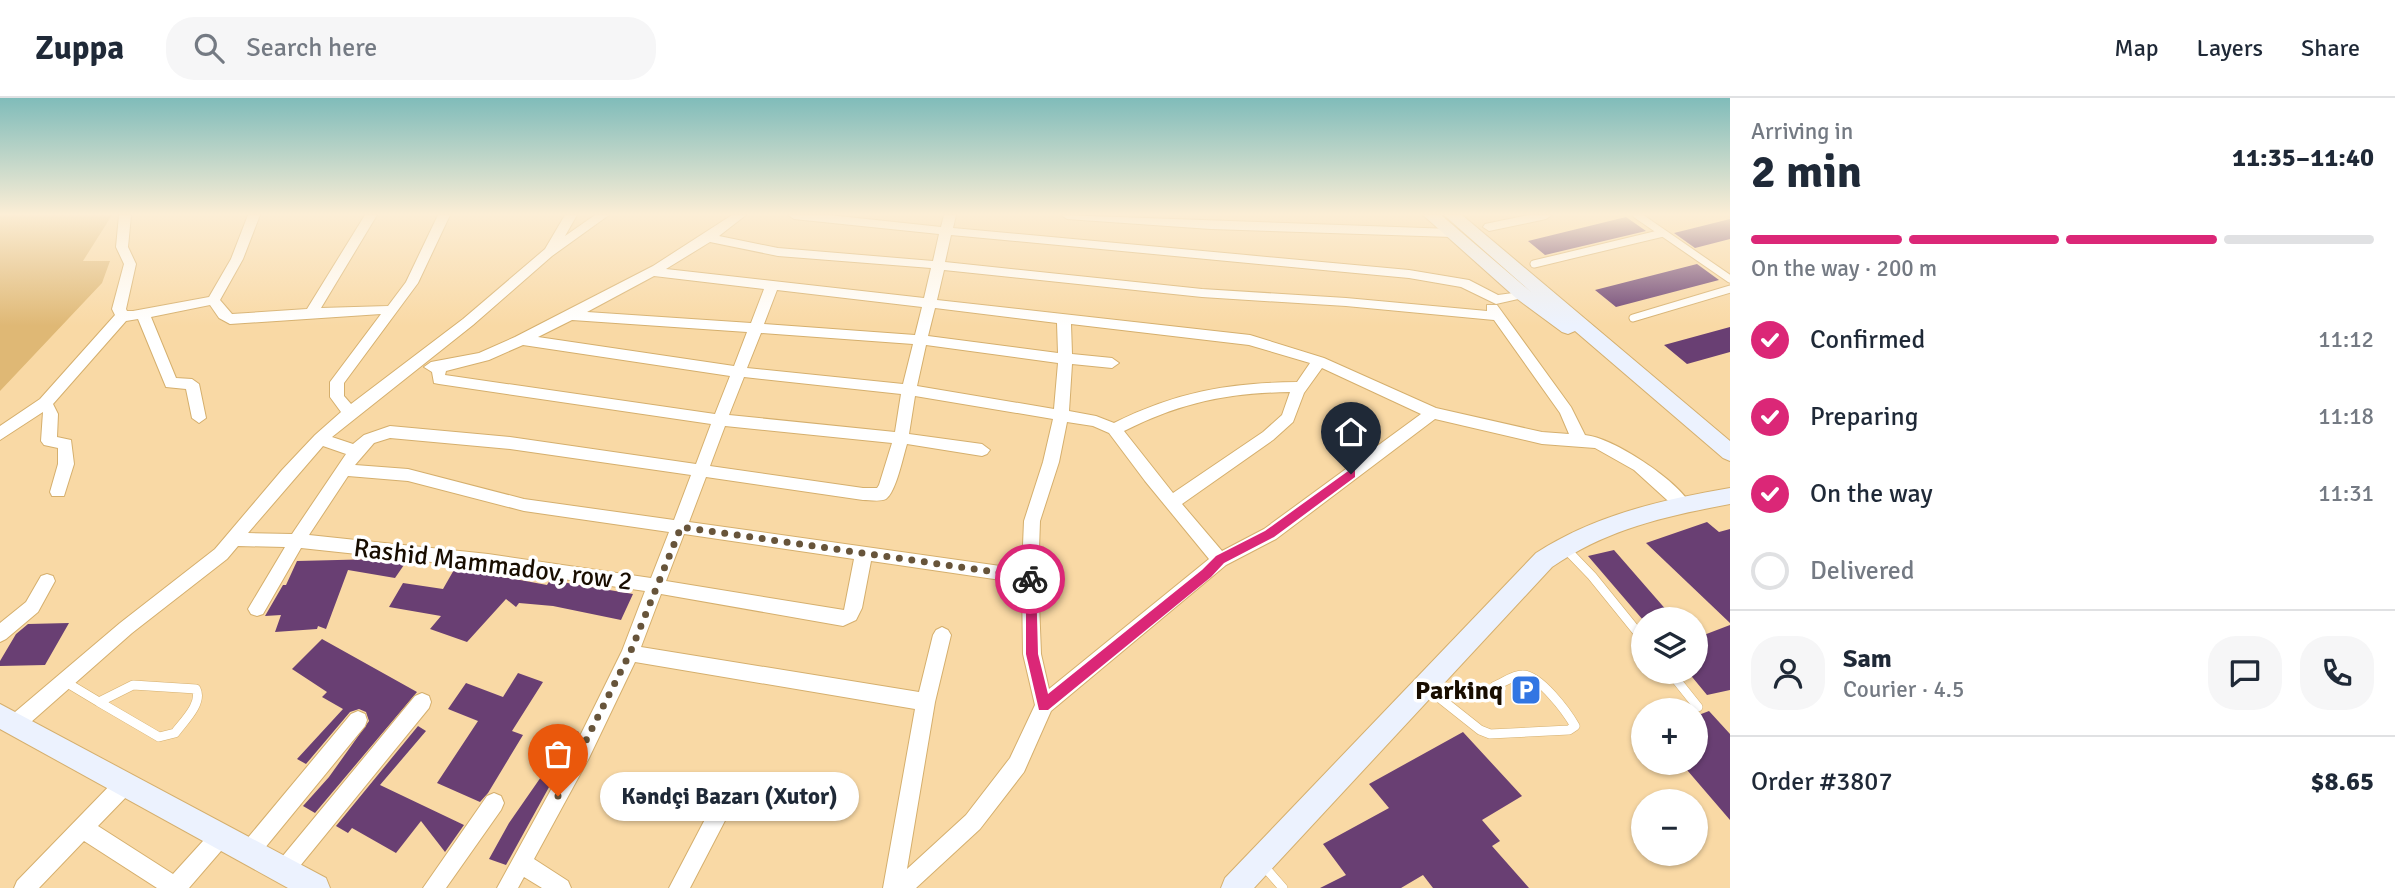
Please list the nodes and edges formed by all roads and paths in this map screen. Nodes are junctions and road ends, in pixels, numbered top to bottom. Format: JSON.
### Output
{"nodes":[{"id":1,"x":124,"y":252,"type":"edge"},
{"id":2,"x":240,"y":252,"type":"edge"},
{"id":3,"x":347,"y":252,"type":"edge"},
{"id":4,"x":427,"y":252,"type":"edge"},
{"id":5,"x":687,"y":252,"type":"edge"},
{"id":6,"x":777,"y":252,"type":"edge"},
{"id":7,"x":941,"y":252,"type":"edge"},
{"id":8,"x":1171,"y":252,"type":"edge"},
{"id":9,"x":1474,"y":252,"type":"edge"},
{"id":10,"x":1497,"y":252,"type":"edge"},
{"id":11,"x":1519,"y":252,"type":"edge"},
{"id":12,"x":1584,"y":252,"type":"edge"},
{"id":13,"x":1690,"y":252,"type":"edge"},
{"id":14,"x":548,"y":253,"type":"edge"},
{"id":15,"x":1534,"y":264,"type":"junction"},
{"id":16,"x":938,"y":265,"type":"junction"},
{"id":17,"x":654,"y":272,"type":"junction"},
{"id":18,"x":1730,"y":279,"type":"edge"},
{"id":19,"x":772,"y":286,"type":"junction"},
{"id":20,"x":1730,"y":289,"type":"edge"},
{"id":21,"x":1522,"y":294,"type":"junction"},
{"id":22,"x":213,"y":300,"type":"junction"},
{"id":23,"x":1496,"y":300,"type":"junction"},
{"id":24,"x":932,"y":302,"type":"junction"},
{"id":25,"x":393,"y":310,"type":"junction"},
{"id":26,"x":312,"y":312,"type":"junction"},
{"id":27,"x":143,"y":314,"type":"junction"},
{"id":28,"x":571,"y":315,"type":"junction"},
{"id":29,"x":122,"y":316,"type":"junction"},
{"id":30,"x":1496,"y":316,"type":"junction"},
{"id":31,"x":1064,"y":318,"type":"junction"},
{"id":32,"x":1633,"y":318,"type":"dead end"},
{"id":33,"x":757,"y":329,"type":"junction"},
{"id":34,"x":523,"y":340,"type":"junction"},
{"id":35,"x":922,"y":340,"type":"junction"},
{"id":36,"x":1065,"y":359,"type":"junction"},
{"id":37,"x":1319,"y":361,"type":"junction"},
{"id":38,"x":1112,"y":363,"type":"dead end"},
{"id":39,"x":408,"y":367,"type":"junction"},
{"id":40,"x":441,"y":367,"type":"junction"},
{"id":41,"x":740,"y":372,"type":"junction"},
{"id":42,"x":1642,"y":380,"type":"junction"},
{"id":43,"x":1301,"y":387,"type":"junction"},
{"id":44,"x":909,"y":390,"type":"junction"},
{"id":45,"x":45,"y":403,"type":"junction"},
{"id":46,"x":350,"y":413,"type":"junction"},
{"id":47,"x":1433,"y":413,"type":"junction"},
{"id":48,"x":1061,"y":414,"type":"junction"},
{"id":49,"x":199,"y":418,"type":"dead end"},
{"id":50,"x":720,"y":420,"type":"junction"},
{"id":51,"x":1114,"y":429,"type":"junction"},
{"id":52,"x":0,"y":434,"type":"edge"},
{"id":53,"x":901,"y":438,"type":"junction"},
{"id":54,"x":320,"y":439,"type":"junction"},
{"id":55,"x":1579,"y":439,"type":"junction"},
{"id":56,"x":982,"y":450,"type":"dead end"},
{"id":57,"x":356,"y":451,"type":"junction"},
{"id":58,"x":1730,"y":453,"type":"edge"},
{"id":59,"x":702,"y":469,"type":"junction"},
{"id":60,"x":343,"y":470,"type":"junction"},
{"id":61,"x":58,"y":492,"type":"dead end"},
{"id":62,"x":1730,"y":496,"type":"edge"},
{"id":63,"x":1172,"y":502,"type":"junction"},
{"id":64,"x":1683,"y":505,"type":"junction"},
{"id":65,"x":681,"y":527,"type":"junction"},
{"id":66,"x":236,"y":539,"type":"junction"},
{"id":67,"x":298,"y":539,"type":"junction"},
{"id":68,"x":1563,"y":546,"type":"junction"},
{"id":69,"x":864,"y":552,"type":"junction"},
{"id":70,"x":1220,"y":560,"type":"junction"},
{"id":71,"x":1030,"y":577,"type":"junction"},
{"id":72,"x":47,"y":581,"type":"dead end"},
{"id":73,"x":659,"y":585,"type":"junction"},
{"id":74,"x":257,"y":609,"type":"dead end"},
{"id":75,"x":1631,"y":624,"type":"edge"},
{"id":76,"x":0,"y":634,"type":"edge"},
{"id":77,"x":942,"y":635,"type":"dead end"},
{"id":78,"x":630,"y":653,"type":"junction"},
{"id":79,"x":64,"y":681,"type":"junction"},
{"id":80,"x":1680,"y":684,"type":"edge"},
{"id":81,"x":1424,"y":686,"type":"junction"},
{"id":82,"x":1496,"y":686,"type":"dead end"},
{"id":83,"x":1691,"y":698,"type":"edge"},
{"id":84,"x":99,"y":702,"type":"junction"},
{"id":85,"x":422,"y":702,"type":"dead end"},
{"id":86,"x":926,"y":702,"type":"junction"},
{"id":87,"x":1044,"y":705,"type":"junction"},
{"id":88,"x":8,"y":720,"type":"edge"},
{"id":89,"x":358,"y":720,"type":"dead end"},
{"id":90,"x":124,"y":785,"type":"junction"},
{"id":91,"x":494,"y":803,"type":"dead end"},
{"id":92,"x":720,"y":811,"type":"dead end"},
{"id":93,"x":82,"y":828,"type":"junction"},
{"id":94,"x":220,"y":837,"type":"junction"},
{"id":95,"x":248,"y":853,"type":"junction"},
{"id":96,"x":1260,"y":862,"type":"junction"},
{"id":97,"x":521,"y":863,"type":"junction"},
{"id":98,"x":301,"y":882,"type":"edge"},
{"id":99,"x":24,"y":888,"type":"edge"},
{"id":100,"x":176,"y":888,"type":"edge"},
{"id":101,"x":433,"y":888,"type":"edge"},
{"id":102,"x":507,"y":888,"type":"edge"},
{"id":103,"x":561,"y":888,"type":"edge"},
{"id":104,"x":679,"y":888,"type":"edge"},
{"id":105,"x":893,"y":888,"type":"edge"},
{"id":106,"x":901,"y":888,"type":"edge"},
{"id":107,"x":1235,"y":888,"type":"edge"},
{"id":108,"x":1283,"y":888,"type":"edge"}],
"edges":[{"from":1,"to":29,"type":"street"},
{"from":2,"to":22,"type":"street"},
{"from":3,"to":26,"type":"street"},
{"from":4,"to":25,"type":"street"},
{"from":5,"to":17,"type":"street"},
{"from":6,"to":16,"type":"street"},
{"from":7,"to":16,"type":"street"},
{"from":8,"to":23,"type":"street"},
{"from":9,"to":21,"type":"street"},
{"from":10,"to":42,"type":"street"},
{"from":11,"to":15,"type":"street"},
{"from":12,"to":15,"type":"lane"},
{"from":13,"to":18,"type":"lane"},
{"from":14,"to":39,"type":"street"},
{"from":15,"to":42,"type":"street"},
{"from":16,"to":24,"type":"street"},
{"from":16,"to":30,"type":"street"},
{"from":17,"to":19,"type":"street"},
{"from":17,"to":28,"type":"street"},
{"from":19,"to":24,"type":"street"},
{"from":19,"to":33,"type":"street"},
{"from":20,"to":32,"type":"lane"},
{"from":21,"to":23,"type":"street"},
{"from":21,"to":42,"type":"street"},
{"from":22,"to":26,"type":"street"},
{"from":22,"to":27,"type":"street"},
{"from":23,"to":30,"type":"street"},
{"from":24,"to":31,"type":"street"},
{"from":24,"to":35,"type":"street"},
{"from":25,"to":26,"type":"street"},
{"from":25,"to":46,"type":"street"},
{"from":27,"to":29,"type":"street"},
{"from":27,"to":49,"type":"street"},
{"from":28,"to":33,"type":"street"},
{"from":28,"to":34,"type":"street"},
{"from":29,"to":45,"type":"street"},
{"from":30,"to":55,"type":"street"},
{"from":31,"to":36,"type":"street"},
{"from":31,"to":37,"type":"street"},
{"from":33,"to":35,"type":"street"},
{"from":33,"to":41,"type":"street"},
{"from":34,"to":40,"type":"street"},
{"from":34,"to":41,"type":"street"},
{"from":35,"to":36,"type":"street"},
{"from":35,"to":44,"type":"street"},
{"from":36,"to":38,"type":"street"},
{"from":36,"to":48,"type":"street"},
{"from":37,"to":43,"type":"street"},
{"from":37,"to":47,"type":"street"},
{"from":39,"to":40,"type":"street"},
{"from":39,"to":46,"type":"street"},
{"from":40,"to":50,"type":"street"},
{"from":41,"to":44,"type":"street"},
{"from":41,"to":50,"type":"street"},
{"from":42,"to":58,"type":"street"},
{"from":43,"to":51,"type":"street"},
{"from":43,"to":63,"type":"street"},
{"from":44,"to":48,"type":"street"},
{"from":44,"to":53,"type":"street"},
{"from":45,"to":52,"type":"street"},
{"from":45,"to":61,"type":"street"},
{"from":46,"to":54,"type":"street"},
{"from":47,"to":55,"type":"street"},
{"from":47,"to":70,"type":"street"},
{"from":48,"to":51,"type":"street"},
{"from":48,"to":71,"type":"street"},
{"from":50,"to":53,"type":"street"},
{"from":50,"to":59,"type":"street"},
{"from":51,"to":63,"type":"street"},
{"from":53,"to":56,"type":"street"},
{"from":53,"to":59,"type":"street"},
{"from":54,"to":57,"type":"street"},
{"from":54,"to":66,"type":"street"},
{"from":55,"to":64,"type":"street"},
{"from":57,"to":59,"type":"street"},
{"from":57,"to":60,"type":"street"},
{"from":59,"to":65,"type":"street"},
{"from":60,"to":65,"type":"street"},
{"from":60,"to":67,"type":"street"},
{"from":62,"to":64,"type":"street"},
{"from":63,"to":70,"type":"street"},
{"from":64,"to":68,"type":"street"},
{"from":65,"to":69,"type":"street"},
{"from":65,"to":73,"type":"street"},
{"from":66,"to":67,"type":"street","name":"Rashid Mammadov, row 2"},
{"from":66,"to":79,"type":"street"},
{"from":67,"to":73,"type":"street","name":"Rashid Mammadov, row 2"},
{"from":67,"to":74,"type":"street"},
{"from":68,"to":75,"type":"lane"},
{"from":68,"to":81,"type":"street"},
{"from":69,"to":71,"type":"street"},
{"from":69,"to":73,"type":"street","name":"Rashid Mammadov, row 2"},
{"from":70,"to":87,"type":"street"},
{"from":71,"to":87,"type":"street"},
{"from":72,"to":76,"type":"street"},
{"from":73,"to":78,"type":"street"},
{"from":77,"to":86,"type":"street"},
{"from":78,"to":86,"type":"street"},
{"from":78,"to":97,"type":"street"},
{"from":79,"to":84,"type":"lane"},
{"from":79,"to":88,"type":"street"},
{"from":80,"to":83,"type":"lane"},
{"from":81,"to":82,"type":"lane"},
{"from":81,"to":96,"type":"street"},
{"from":84,"to":84,"type":"lane"},
{"from":85,"to":98,"type":"street"},
{"from":86,"to":105,"type":"street"},
{"from":87,"to":106,"type":"street"},
{"from":88,"to":90,"type":"street"},
{"from":89,"to":95,"type":"street"},
{"from":90,"to":93,"type":"street"},
{"from":90,"to":94,"type":"street"},
{"from":91,"to":101,"type":"street"},
{"from":92,"to":104,"type":"street"},
{"from":93,"to":99,"type":"street"},
{"from":93,"to":100,"type":"street"},
{"from":94,"to":95,"type":"street"},
{"from":94,"to":100,"type":"street"},
{"from":95,"to":98,"type":"street"},
{"from":96,"to":107,"type":"street"},
{"from":96,"to":108,"type":"lane"},
{"from":97,"to":102,"type":"street"},
{"from":97,"to":103,"type":"street"}]}
